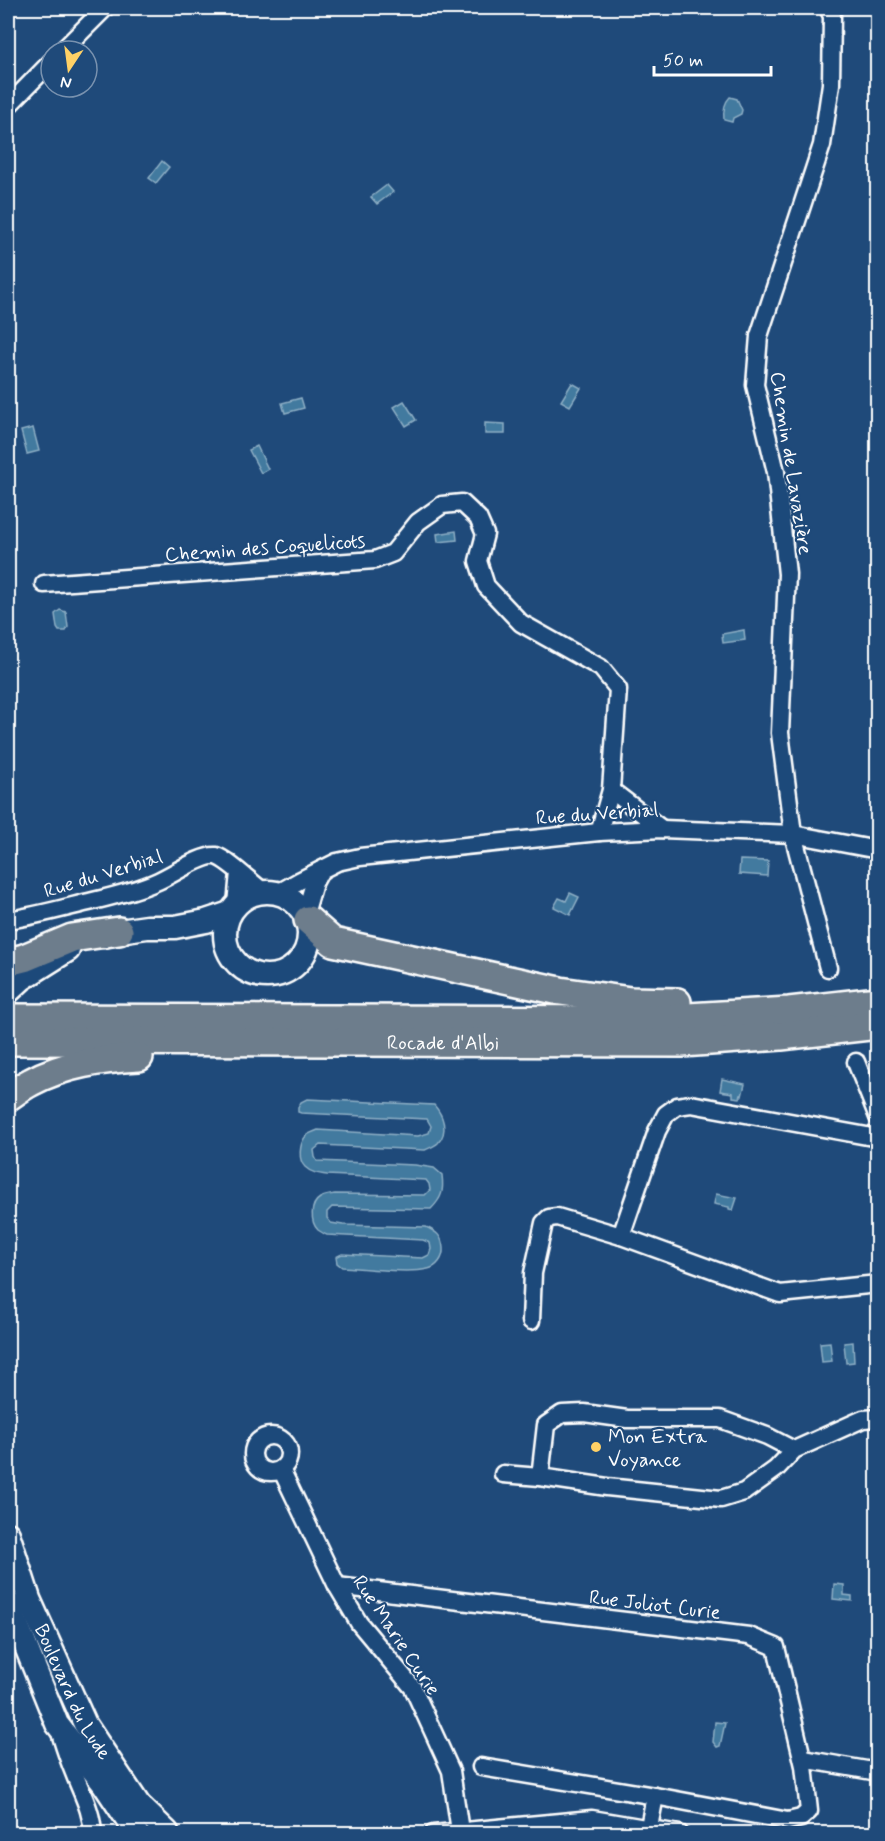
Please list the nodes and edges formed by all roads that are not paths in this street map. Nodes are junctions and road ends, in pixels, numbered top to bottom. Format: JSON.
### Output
{"nodes":[{"id":1,"x":105,"y":8,"type":"edge"},
{"id":2,"x":828,"y":8,"type":"edge"},
{"id":3,"x":74,"y":39,"type":"edge"},
{"id":4,"x":39,"y":74,"type":"edge"},
{"id":5,"x":8,"y":106,"type":"edge"},
{"id":6,"x":44,"y":584,"type":"dead end"},
{"id":7,"x":611,"y":790,"type":"junction"},
{"id":8,"x":662,"y":829,"type":"junction"},
{"id":9,"x":599,"y":832,"type":"junction"},
{"id":10,"x":793,"y":834,"type":"junction"},
{"id":11,"x":878,"y":850,"type":"edge"},
{"id":12,"x":321,"y":870,"type":"junction"},
{"id":13,"x":239,"y":872,"type":"junction"},
{"id":14,"x":271,"y":893,"type":"junction"},
{"id":15,"x":233,"y":909,"type":"junction"},
{"id":16,"x":307,"y":917,"type":"junction"},
{"id":17,"x":8,"y":920,"type":"edge"},
{"id":18,"x":175,"y":927,"type":"junction"},
{"id":19,"x":119,"y":932,"type":"joint"},
{"id":20,"x":231,"y":957,"type":"junction"},
{"id":21,"x":828,"y":968,"type":"dead end"},
{"id":22,"x":12,"y":978,"type":"edge"},
{"id":23,"x":878,"y":1001,"type":"edge"},
{"id":24,"x":789,"y":1011,"type":"junction"},
{"id":25,"x":8,"y":1018,"type":"edge"},
{"id":26,"x":878,"y":1025,"type":"edge"},
{"id":27,"x":8,"y":1041,"type":"edge"},
{"id":28,"x":682,"y":1043,"type":"junction"},
{"id":29,"x":856,"y":1062,"type":"dead end"},
{"id":30,"x":8,"y":1097,"type":"edge"},
{"id":31,"x":878,"y":1117,"type":"edge"},
{"id":32,"x":878,"y":1138,"type":"edge"},
{"id":33,"x":621,"y":1236,"type":"junction"},
{"id":34,"x":878,"y":1284,"type":"edge"},
{"id":35,"x":531,"y":1321,"type":"dead end"},
{"id":36,"x":878,"y":1418,"type":"edge"},
{"id":37,"x":794,"y":1450,"type":"junction"},
{"id":38,"x":281,"y":1469,"type":"dead end"},
{"id":39,"x":503,"y":1474,"type":"dead end"},
{"id":40,"x":540,"y":1477,"type":"junction"},
{"id":41,"x":8,"y":1534,"type":"edge"},
{"id":42,"x":337,"y":1586,"type":"junction"},
{"id":43,"x":8,"y":1602,"type":"edge"},
{"id":44,"x":57,"y":1724,"type":"junction"},
{"id":45,"x":803,"y":1759,"type":"junction"},
{"id":46,"x":481,"y":1767,"type":"dead end"},
{"id":47,"x":878,"y":1772,"type":"edge"},
{"id":48,"x":655,"y":1796,"type":"junction"},
{"id":49,"x":649,"y":1827,"type":"junction"},
{"id":50,"x":460,"y":1831,"type":"junction"},
{"id":51,"x":93,"y":1833,"type":"edge"},
{"id":52,"x":137,"y":1833,"type":"edge"},
{"id":53,"x":172,"y":1833,"type":"edge"},
{"id":54,"x":433,"y":1833,"type":"edge"},
{"id":55,"x":680,"y":1833,"type":"edge"}],
"edges":[{"from":1,"to":3,"type":"street"},
{"from":2,"to":10,"type":"street","name":"Chemin de Lavazière"},
{"from":4,"to":5,"type":"street"},
{"from":6,"to":7,"type":"street","name":"Chemin des Coquelicots"},
{"from":7,"to":8,"type":"street"},
{"from":7,"to":9,"type":"street","name":"Chemin des Coquelicots"},
{"from":8,"to":9,"type":"street","name":"Rue du Verbial"},
{"from":8,"to":10,"type":"street","name":"Rue du Verbial"},
{"from":9,"to":12,"type":"street","name":"Rue du Verbial"},
{"from":10,"to":11,"type":"street","name":"Rue du Verbial"},
{"from":10,"to":21,"type":"street","name":"Chemin de Lavazière"},
{"from":12,"to":14,"type":"street","name":"Rue du Verbial"},
{"from":12,"to":16,"type":"street"},
{"from":13,"to":14,"type":"street","name":"Rue du Verbial"},
{"from":13,"to":15,"type":"street"},
{"from":13,"to":17,"type":"street","name":"Rue du Verbial"},
{"from":14,"to":15,"type":"main road"},
{"from":14,"to":16,"type":"main road"},
{"from":15,"to":18,"type":"main road"},
{"from":15,"to":20,"type":"main road"},
{"from":16,"to":20,"type":"main road"},
{"from":16,"to":24,"type":"highway"},
{"from":18,"to":19,"type":"main road"},
{"from":18,"to":20,"type":"main road"},
{"from":19,"to":22,"type":"highway"},
{"from":23,"to":24,"type":"highway","name":"Rocade d'Albi"},
{"from":24,"to":25,"type":"highway","name":"Rocade d'Albi"},
{"from":26,"to":28,"type":"highway","name":"Rocade d'Albi"},
{"from":27,"to":28,"type":"highway","name":"Rocade d'Albi"},
{"from":28,"to":30,"type":"highway"},
{"from":29,"to":31,"type":"street"},
{"from":32,"to":33,"type":"street"},
{"from":33,"to":34,"type":"street"},
{"from":33,"to":35,"type":"street"},
{"from":36,"to":37,"type":"street"},
{"from":37,"to":40,"type":"street"},
{"from":37,"to":40,"type":"street"},
{"from":38,"to":42,"type":"street","name":"Rue Marie Curie"},
{"from":39,"to":40,"type":"street"},
{"from":41,"to":53,"type":"main road","name":"Boulevard du Lude"},
{"from":42,"to":45,"type":"street","name":"Rue Joliot Curie"},
{"from":42,"to":50,"type":"street","name":"Rue Marie Curie"},
{"from":43,"to":44,"type":"main road","name":"Boulevard du Lude"},
{"from":44,"to":51,"type":"street","name":"Boulevard du Lude"},
{"from":44,"to":52,"type":"main road","name":"Boulevard du Lude"},
{"from":45,"to":47,"type":"street"},
{"from":45,"to":48,"type":"street"},
{"from":46,"to":48,"type":"street"},
{"from":48,"to":49,"type":"street"},
{"from":49,"to":50,"type":"street"},
{"from":49,"to":55,"type":"street"},
{"from":50,"to":54,"type":"street"}]}
